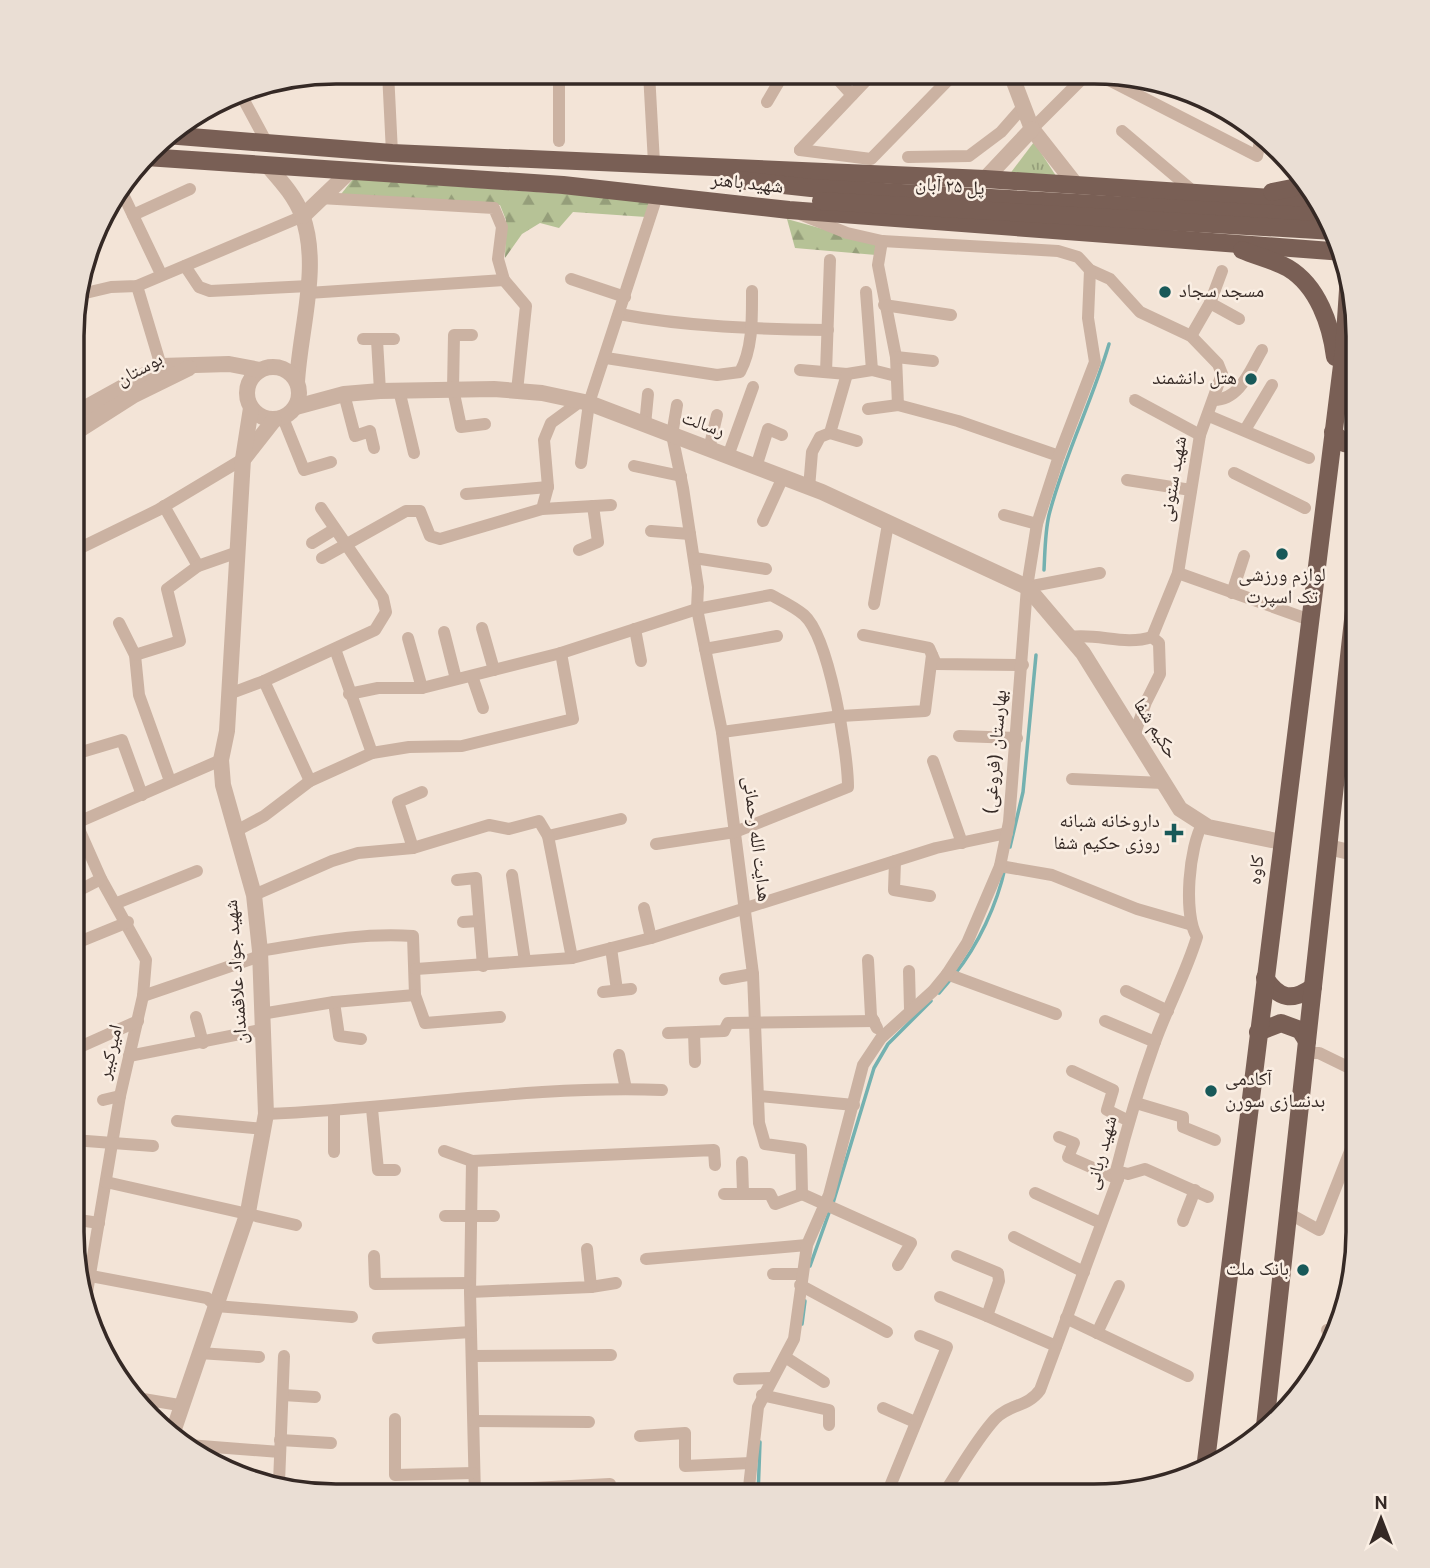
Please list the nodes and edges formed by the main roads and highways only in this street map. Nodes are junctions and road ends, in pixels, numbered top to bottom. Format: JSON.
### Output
{"nodes":[{"id":1,"x":183,"y":136,"type":"edge"},
{"id":2,"x":158,"y":158,"type":"edge"},
{"id":3,"x":606,"y":164,"type":"junction"},
{"id":4,"x":563,"y":185,"type":"junction"},
{"id":5,"x":1296,"y":186,"type":"edge"},
{"id":6,"x":1165,"y":190,"type":"junction"},
{"id":7,"x":1250,"y":196,"type":"junction"},
{"id":8,"x":1306,"y":200,"type":"edge"},
{"id":9,"x":1315,"y":216,"type":"edge"},
{"id":10,"x":1322,"y":230,"type":"edge"},
{"id":11,"x":1171,"y":239,"type":"junction"},
{"id":12,"x":1229,"y":245,"type":"junction"},
{"id":13,"x":1331,"y":251,"type":"edge"},
{"id":14,"x":1346,"y":362,"type":"edge"},
{"id":15,"x":1339,"y":387,"type":"junction"},
{"id":16,"x":1334,"y":432,"type":"junction"},
{"id":17,"x":1346,"y":443,"type":"edge"},
{"id":18,"x":1346,"y":704,"type":"edge"},
{"id":19,"x":1265,"y":978,"type":"junction"},
{"id":20,"x":1312,"y":986,"type":"junction"},
{"id":21,"x":1258,"y":1032,"type":"junction"},
{"id":22,"x":1306,"y":1047,"type":"junction"},
{"id":23,"x":1266,"y":1415,"type":"edge"},
{"id":24,"x":1206,"y":1457,"type":"edge"}],
"edges":[{"from":1,"to":3,"type":"main road","name":"شهید باهنر"},
{"from":2,"to":4,"type":"main road","name":"شهید باهنر"},
{"from":3,"to":6,"type":"main road","name":"شهید باهنر"},
{"from":3,"to":9,"type":"main road","name":"پل ۲۵ آبان"},
{"from":4,"to":10,"type":"main road","name":"پل ۲۵ آبان"},
{"from":4,"to":11,"type":"main road","name":"شهید باهنر"},
{"from":5,"to":7,"type":"main road"},
{"from":6,"to":7,"type":"main road","name":"شهید باهنر"},
{"from":6,"to":11,"type":"main road"},
{"from":7,"to":8,"type":"main road","name":"شهید باهنر"},
{"from":11,"to":12,"type":"main road","name":"شهید باهنر"},
{"from":12,"to":13,"type":"main road","name":"شهید باهنر"},
{"from":12,"to":15,"type":"main road"},
{"from":14,"to":15,"type":"main road","name":"کاوه"},
{"from":15,"to":16,"type":"main road","name":"کاوه"},
{"from":16,"to":17,"type":"main road"},
{"from":16,"to":19,"type":"main road","name":"کاوه"},
{"from":18,"to":20,"type":"main road"},
{"from":19,"to":20,"type":"main road"},
{"from":19,"to":21,"type":"main road","name":"کاوه"},
{"from":20,"to":22,"type":"main road"},
{"from":21,"to":22,"type":"main road"},
{"from":21,"to":24,"type":"main road","name":"کاوه"},
{"from":22,"to":23,"type":"main road"}]}
